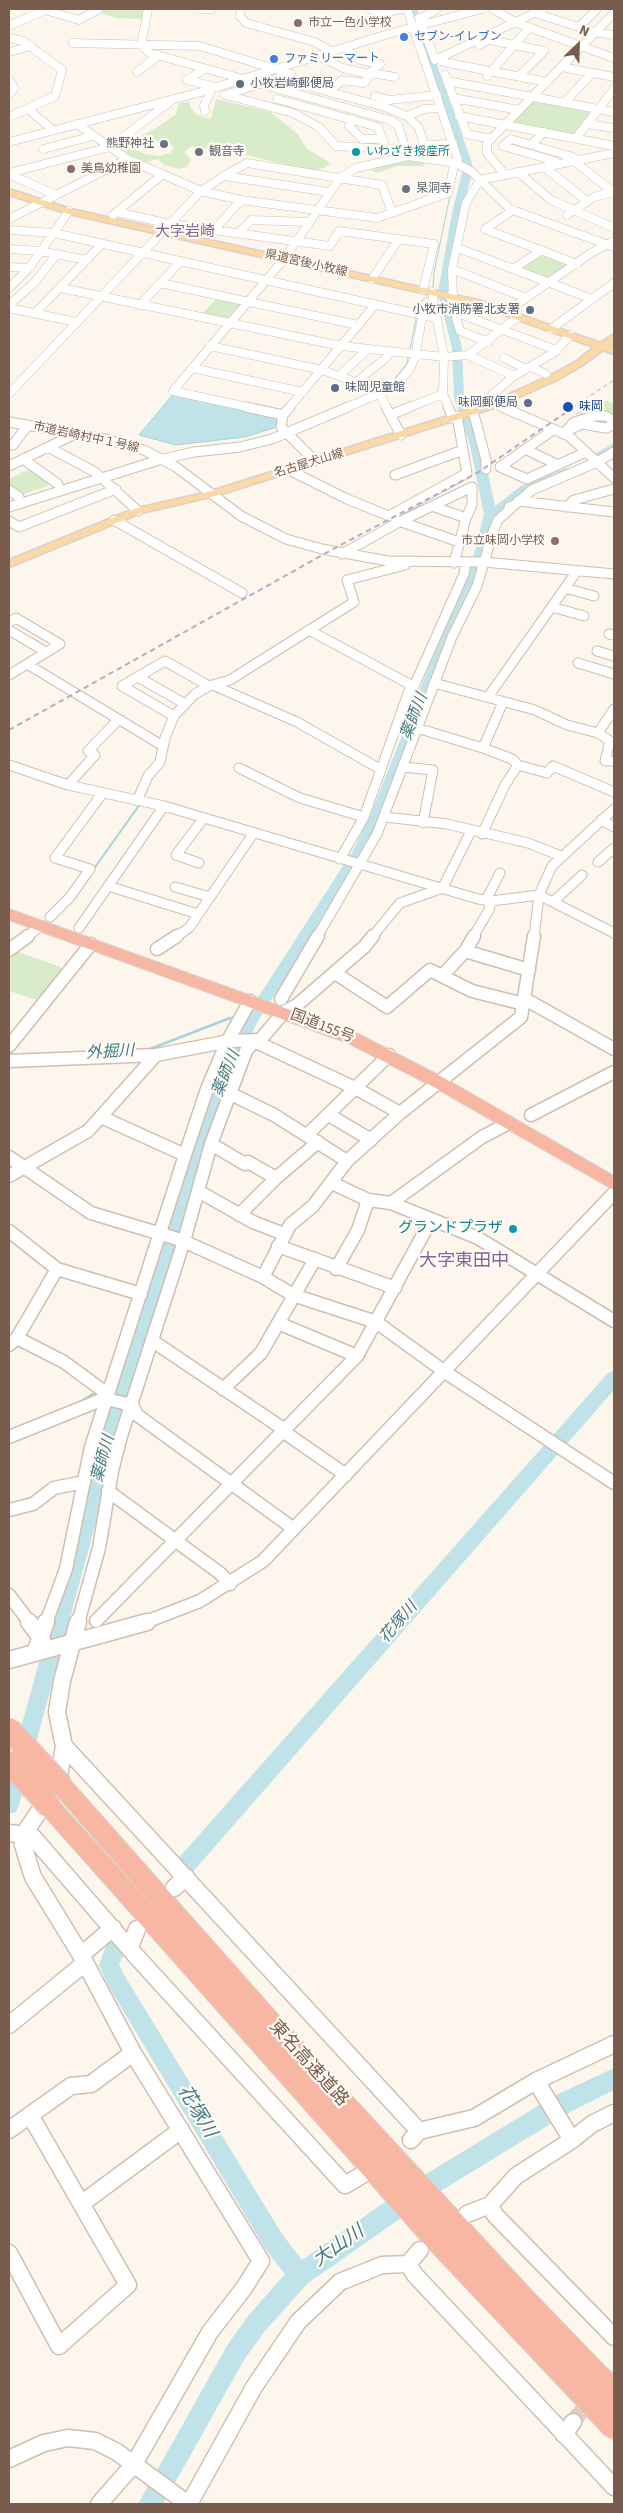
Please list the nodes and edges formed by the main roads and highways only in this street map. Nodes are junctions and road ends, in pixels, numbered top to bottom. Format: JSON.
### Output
{"nodes":[{"id":1,"x":9,"y":192,"type":"edge"},
{"id":2,"x":614,"y":337,"type":"edge"},
{"id":3,"x":601,"y":346,"type":"junction"},
{"id":4,"x":614,"y":352,"type":"edge"},
{"id":5,"x":9,"y":564,"type":"edge"},
{"id":6,"x":9,"y":903,"type":"edge"},
{"id":7,"x":9,"y":914,"type":"edge"},
{"id":8,"x":46,"y":922,"type":"junction"},
{"id":9,"x":287,"y":1006,"type":"junction"},
{"id":10,"x":443,"y":1078,"type":"junction"},
{"id":11,"x":614,"y":1170,"type":"edge"},
{"id":12,"x":614,"y":1184,"type":"edge"},
{"id":13,"x":9,"y":1730,"type":"edge"},
{"id":14,"x":9,"y":1762,"type":"edge"},
{"id":15,"x":382,"y":2174,"type":"junction"},
{"id":16,"x":441,"y":2228,"type":"junction"},
{"id":17,"x":614,"y":2394,"type":"edge"},
{"id":18,"x":614,"y":2426,"type":"edge"}],
"edges":[{"from":1,"to":3,"type":"main road","name":"県道宮後小牧線"},
{"from":2,"to":3,"type":"main road","name":"名古屋犬山線"},
{"from":3,"to":4,"type":"main road","name":"県道宮後小牧線"},
{"from":3,"to":5,"type":"main road","name":"名古屋犬山線"},
{"from":6,"to":8,"type":"highway","name":"国道155号"},
{"from":7,"to":8,"type":"highway","name":"国道155号"},
{"from":8,"to":9,"type":"highway","name":"国道155号"},
{"from":8,"to":9,"type":"highway","name":"国道155号"},
{"from":9,"to":10,"type":"highway","name":"国道155号"},
{"from":9,"to":10,"type":"highway","name":"国道155号"},
{"from":10,"to":11,"type":"highway","name":"国道155号"},
{"from":10,"to":12,"type":"highway","name":"国道155号"},
{"from":13,"to":15,"type":"highway","name":"東名高速道路","bridge":true},
{"from":14,"to":15,"type":"highway","name":"東名高速道路","bridge":true},
{"from":15,"to":16,"type":"highway","name":"東名高速道路"},
{"from":16,"to":17,"type":"highway","name":"東名高速道路"},
{"from":16,"to":18,"type":"highway","name":"東名高速道路"}]}
